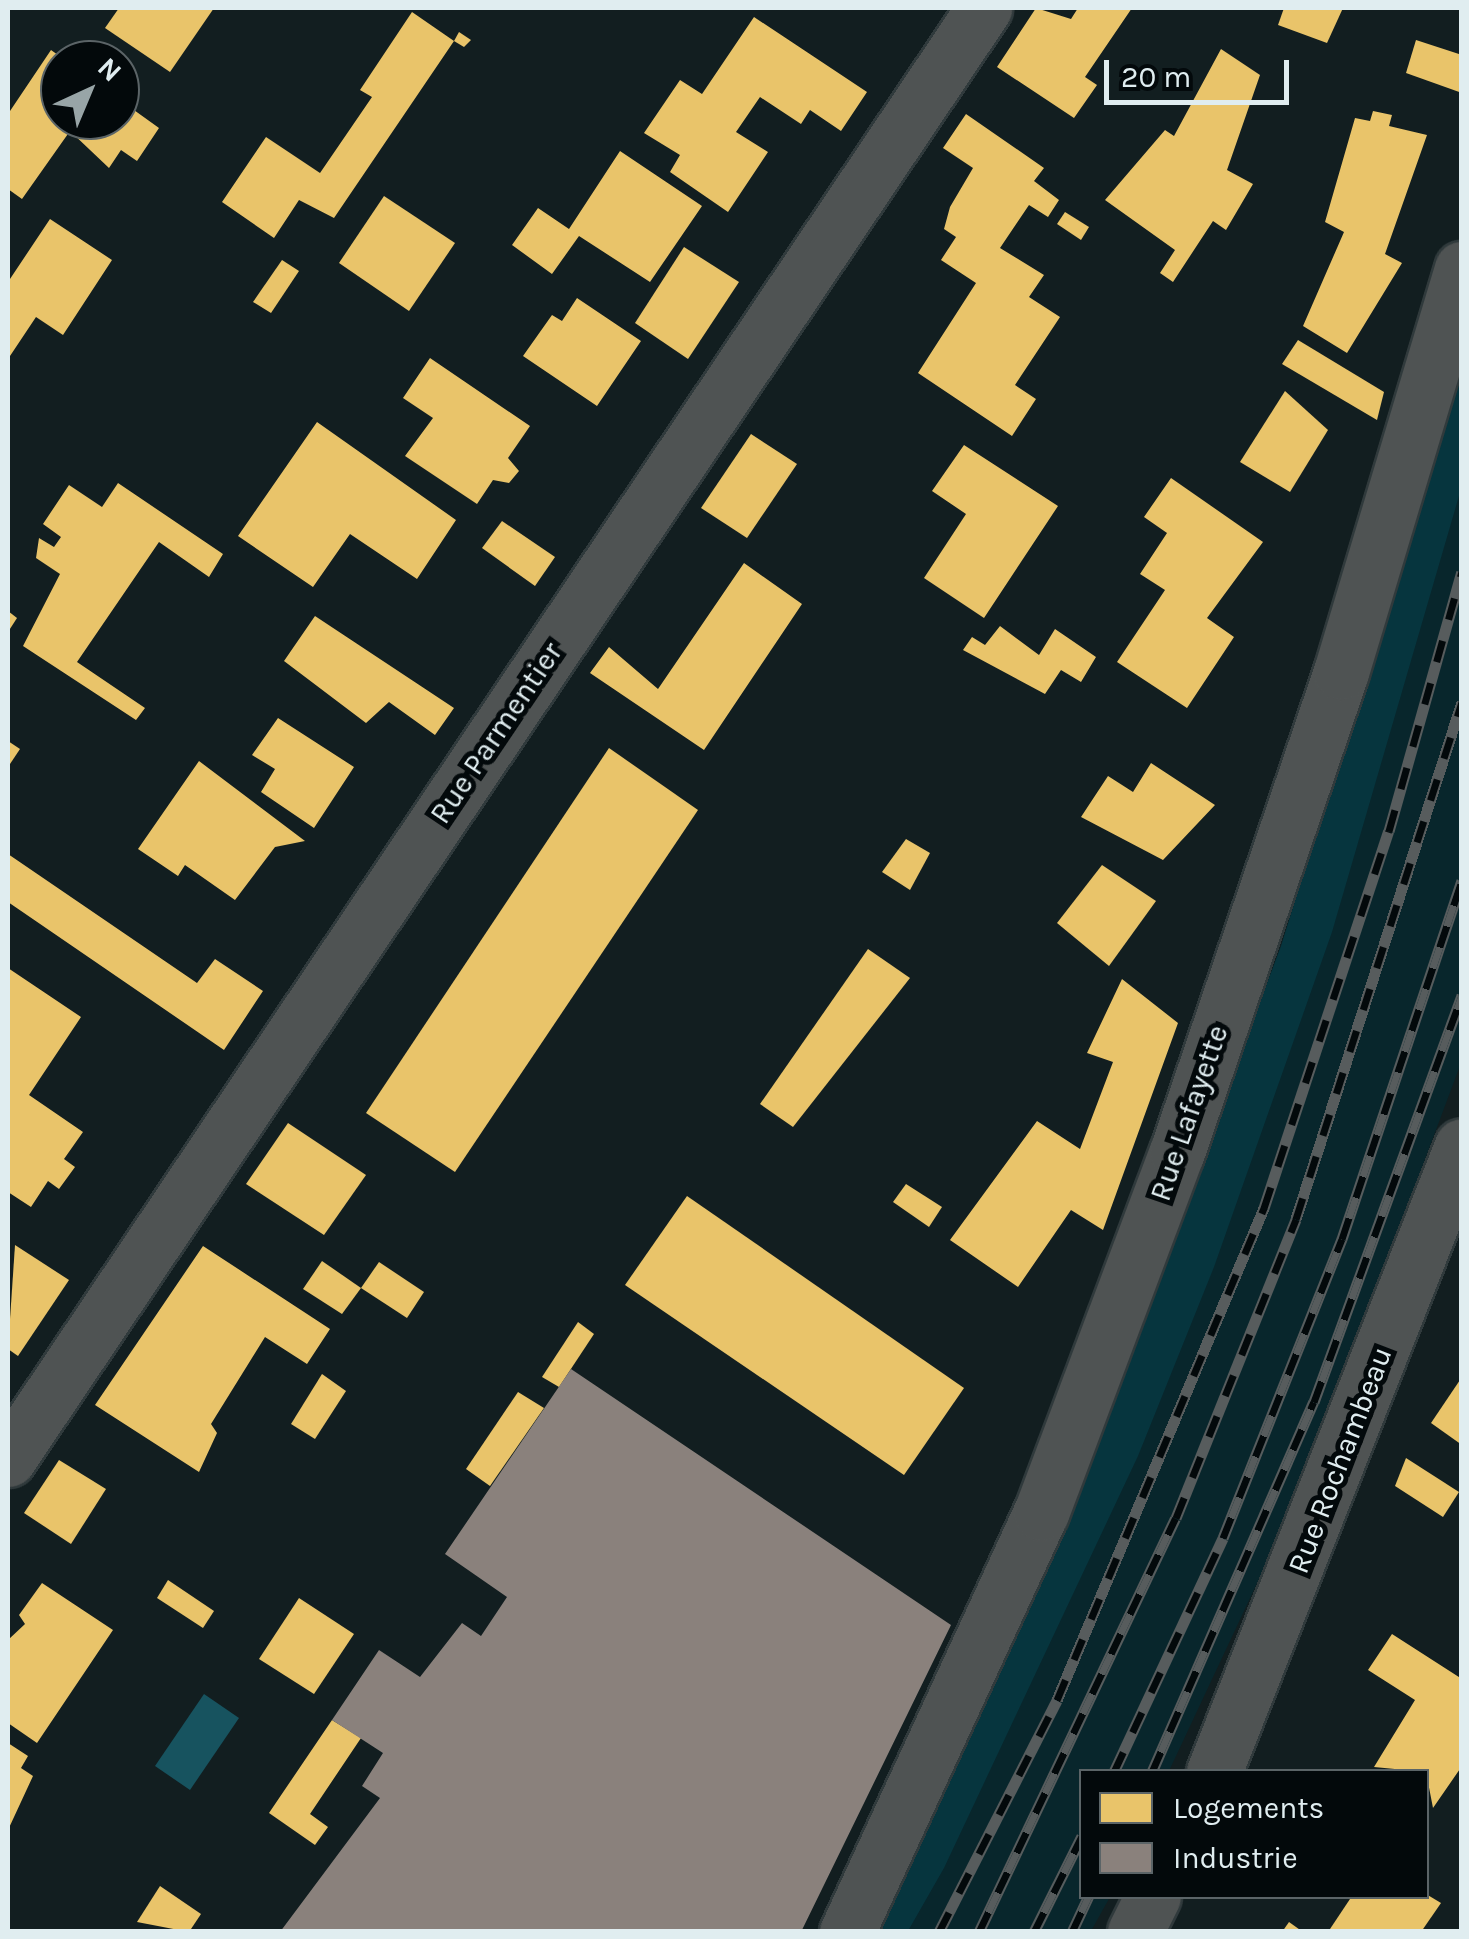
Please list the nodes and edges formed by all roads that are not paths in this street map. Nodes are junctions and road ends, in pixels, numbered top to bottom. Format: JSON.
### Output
{"nodes":[{"id":1,"x":984,"y":8,"type":"edge"},
{"id":2,"x":1462,"y":269,"type":"edge"},
{"id":3,"x":1462,"y":1146,"type":"edge"},
{"id":4,"x":8,"y":1459,"type":"edge"},
{"id":5,"x":1215,"y":1769,"type":"edge"},
{"id":6,"x":1152,"y":1899,"type":"edge"},
{"id":7,"x":847,"y":1932,"type":"edge"},
{"id":8,"x":1135,"y":1932,"type":"edge"}],
"edges":[{"from":1,"to":4,"type":"street","name":"Rue Parmentier"},
{"from":2,"to":7,"type":"street","name":"Rue Lafayette"},
{"from":3,"to":5,"type":"street","name":"Rue Rochambeau"},
{"from":6,"to":8,"type":"street"}]}
